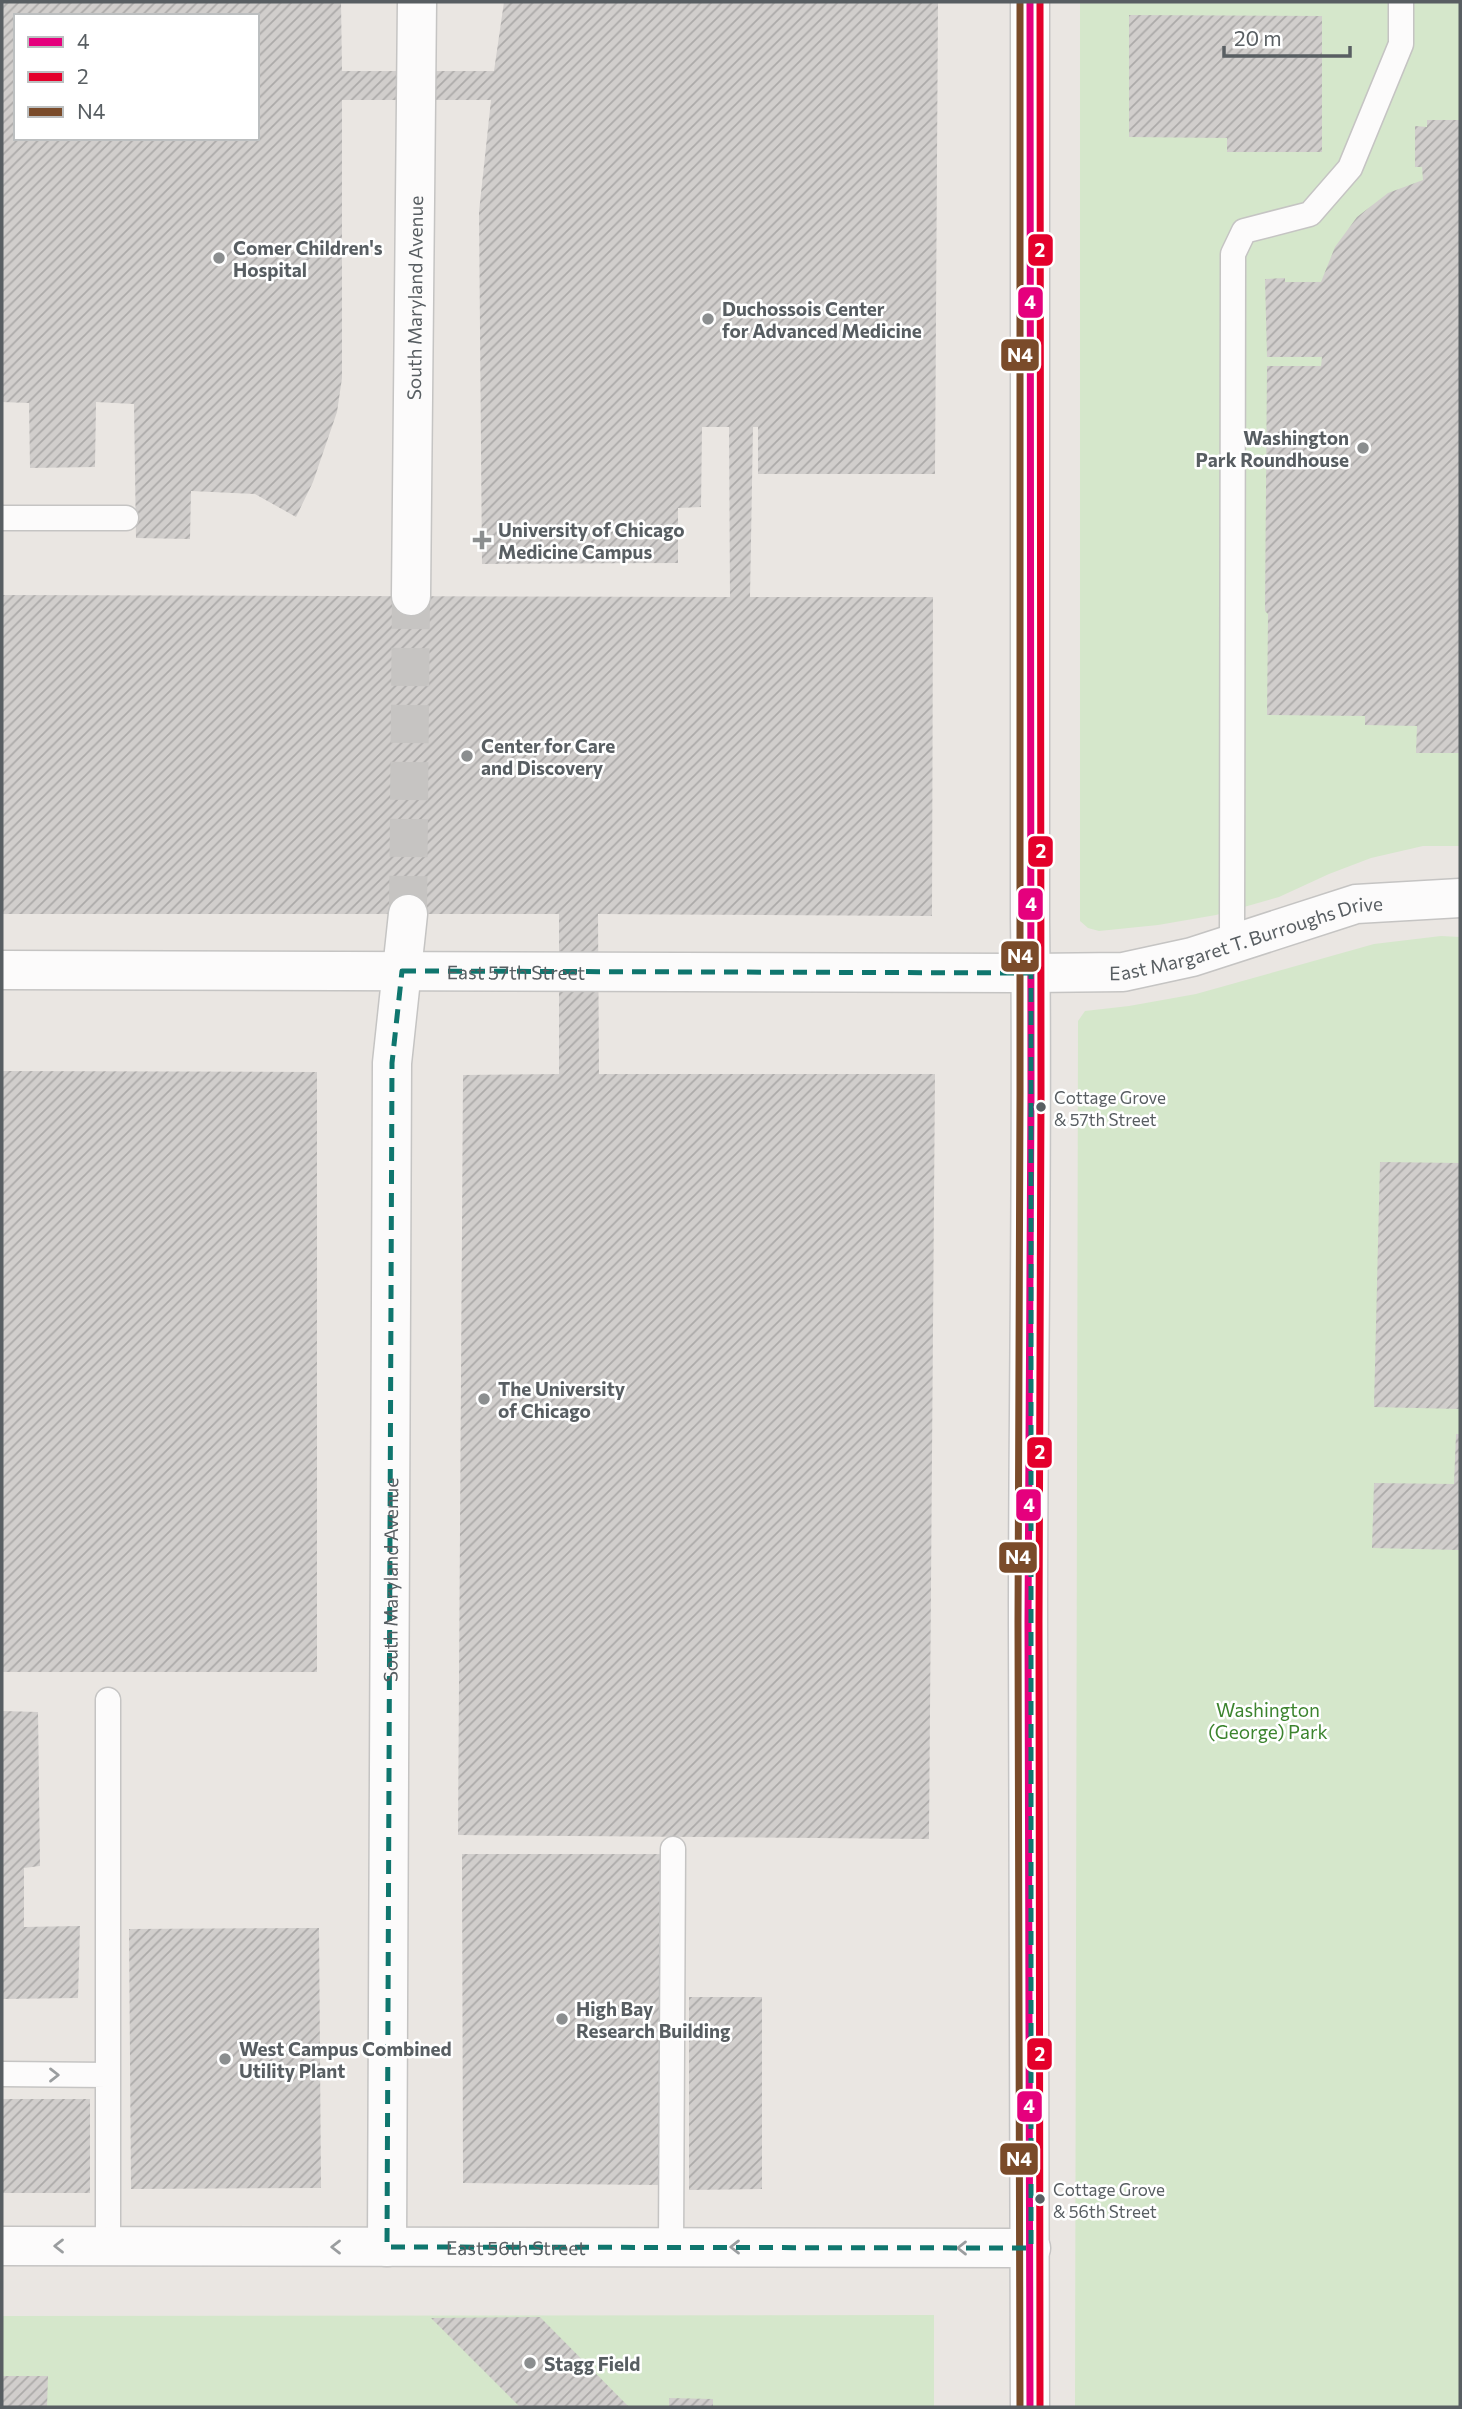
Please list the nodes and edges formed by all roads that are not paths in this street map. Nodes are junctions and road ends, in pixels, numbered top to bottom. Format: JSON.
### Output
{"nodes":[{"id":1,"x":417,"y":2,"type":"edge"},
{"id":2,"x":1030,"y":2,"type":"edge"},
{"id":3,"x":1401,"y":2,"type":"edge"},
{"id":4,"x":126,"y":518,"type":"dead end"},
{"id":5,"x":2,"y":519,"type":"edge"},
{"id":6,"x":411,"y":596,"type":"tunnel mouth"},
{"id":7,"x":1460,"y":898,"type":"edge"},
{"id":8,"x":408,"y":914,"type":"tunnel mouth"},
{"id":9,"x":1232,"y":943,"type":"junction"},
{"id":10,"x":2,"y":970,"type":"edge"},
{"id":11,"x":402,"y":971,"type":"junction"},
{"id":12,"x":1031,"y":973,"type":"junction"},
{"id":13,"x":108,"y":1700,"type":"dead end"},
{"id":14,"x":673,"y":1849,"type":"dead end"},
{"id":15,"x":2,"y":2074,"type":"edge"},
{"id":16,"x":107,"y":2075,"type":"junction"},
{"id":17,"x":2,"y":2246,"type":"edge"},
{"id":18,"x":108,"y":2246,"type":"junction"},
{"id":19,"x":387,"y":2247,"type":"junction"},
{"id":20,"x":671,"y":2247,"type":"junction"},
{"id":21,"x":1031,"y":2248,"type":"junction"},
{"id":22,"x":1030,"y":2407,"type":"edge"}],
"edges":[{"from":1,"to":6,"type":"street","name":"South Maryland Avenue"},
{"from":2,"to":12,"type":"street"},
{"from":3,"to":9,"type":"lane"},
{"from":4,"to":5,"type":"lane"},
{"from":7,"to":9,"type":"street","name":"East Margaret T. Burroughs Drive"},
{"from":8,"to":11,"type":"street","name":"South Maryland Avenue"},
{"from":9,"to":12,"type":"street","name":"East Margaret T. Burroughs Drive"},
{"from":10,"to":11,"type":"street","name":"East 57th Street"},
{"from":11,"to":12,"type":"street","name":"East 57th Street"},
{"from":11,"to":19,"type":"street","name":"South Maryland Avenue"},
{"from":12,"to":21,"type":"street"},
{"from":13,"to":16,"type":"lane"},
{"from":14,"to":20,"type":"lane"},
{"from":15,"to":16,"type":"lane","one_way":true},
{"from":16,"to":18,"type":"lane"},
{"from":18,"to":17,"type":"street","name":"East 56th Street","one_way":true},
{"from":19,"to":18,"type":"street","name":"East 56th Street","one_way":true},
{"from":19,"to":20,"type":"street","name":"East 56th Street"},
{"from":21,"to":20,"type":"street","name":"East 56th Street","one_way":true},
{"from":21,"to":22,"type":"street"}]}
